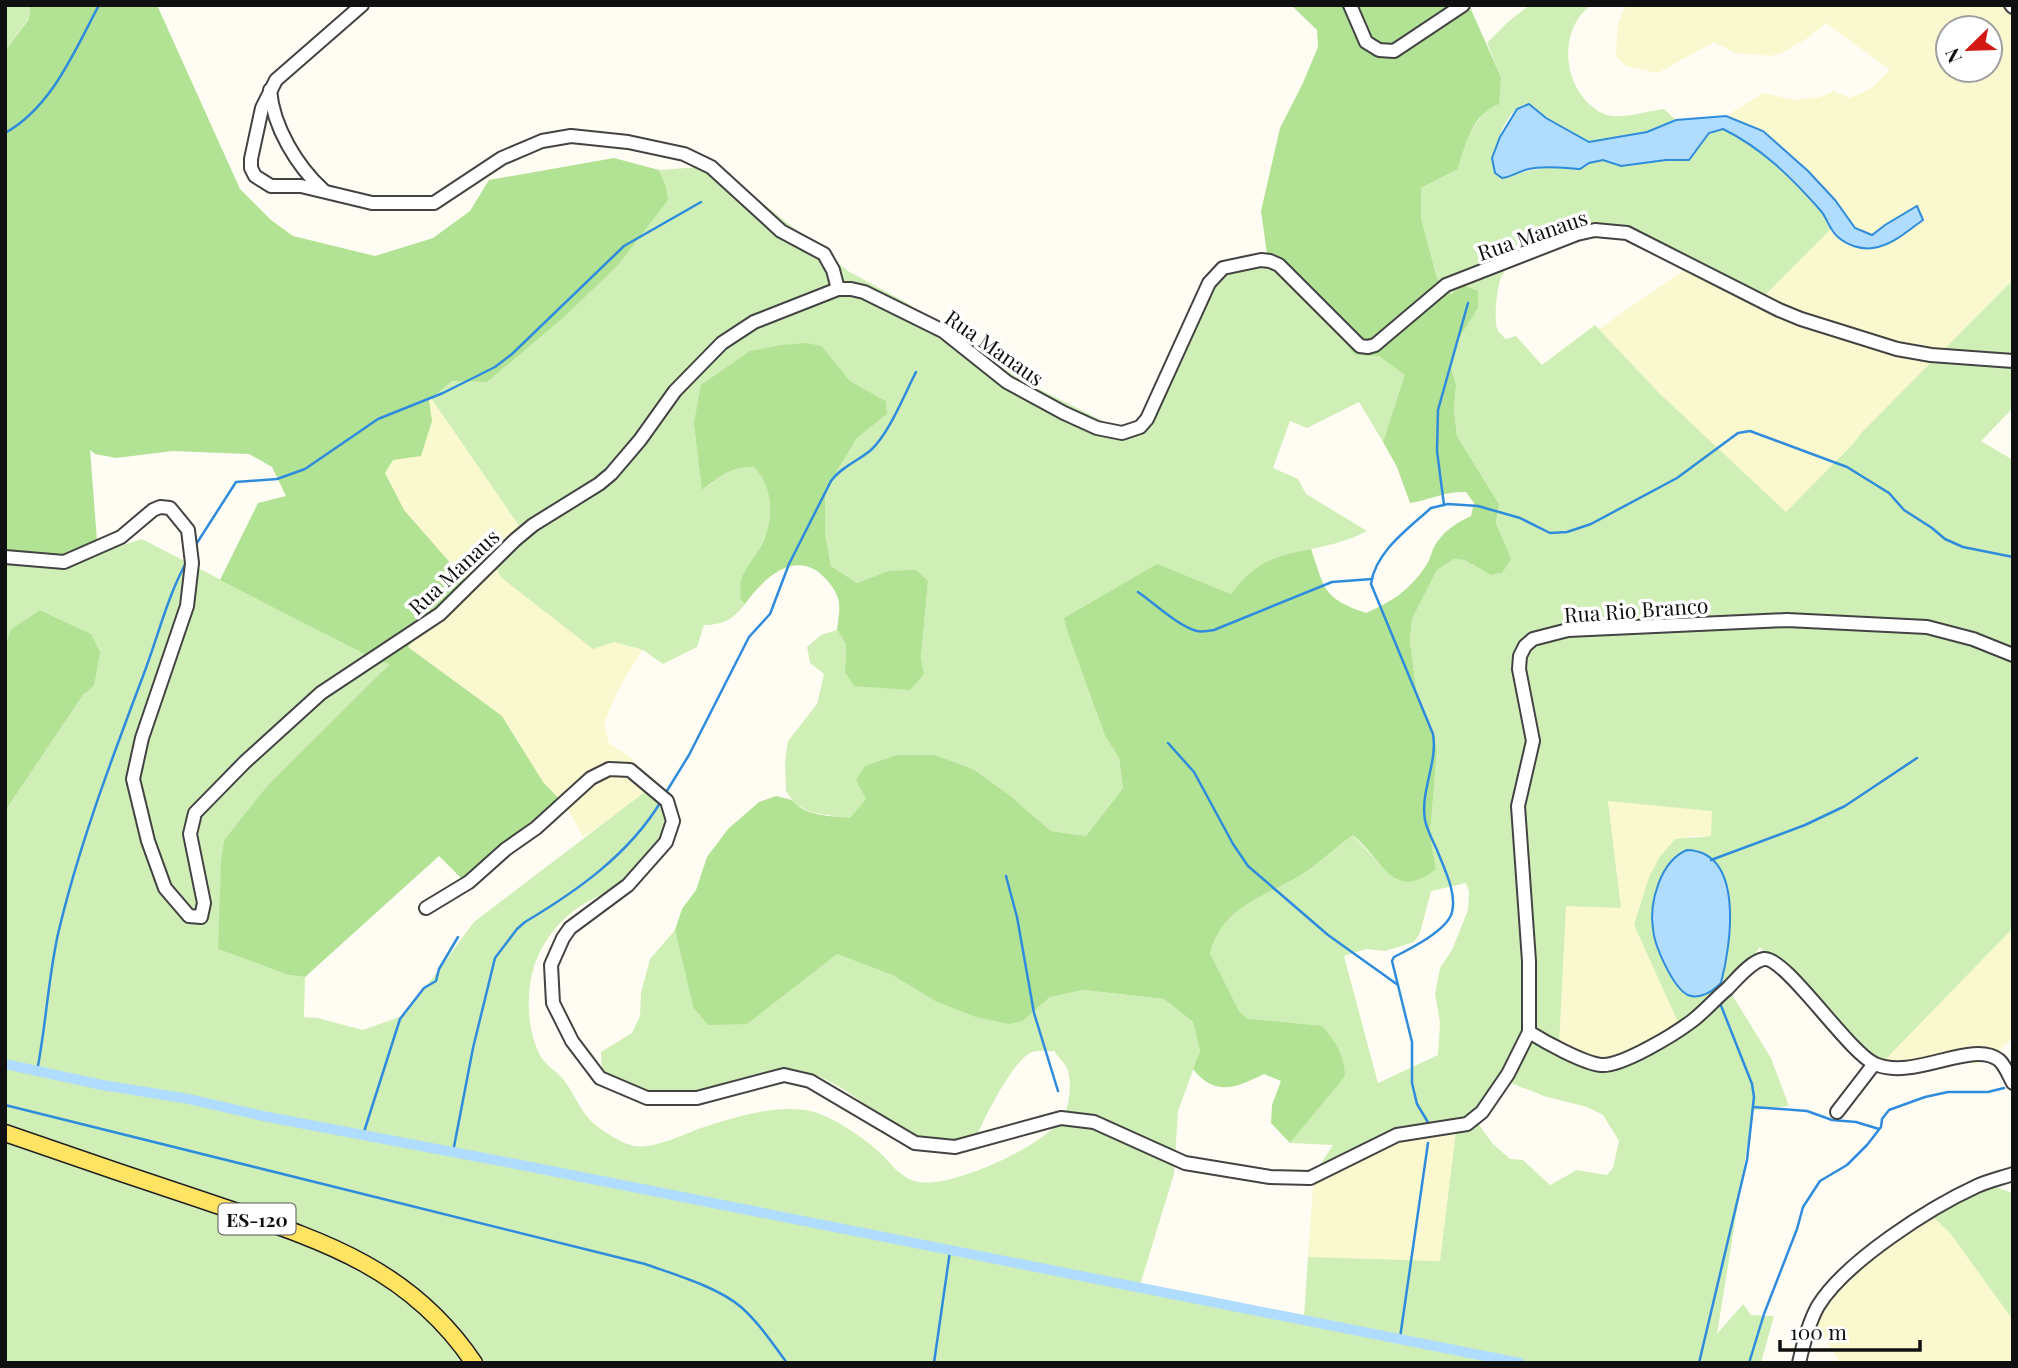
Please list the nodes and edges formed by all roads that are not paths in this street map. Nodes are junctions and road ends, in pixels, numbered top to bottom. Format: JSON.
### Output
{"nodes":[{"id":1,"x":362,"y":5,"type":"edge"},
{"id":2,"x":1350,"y":5,"type":"edge"},
{"id":3,"x":1464,"y":5,"type":"edge"},
{"id":4,"x":270,"y":90,"type":"junction"},
{"id":5,"x":324,"y":190,"type":"junction"},
{"id":6,"x":838,"y":289,"type":"junction"},
{"id":7,"x":2013,"y":361,"type":"edge"},
{"id":8,"x":5,"y":557,"type":"edge"},
{"id":9,"x":2013,"y":655,"type":"edge"},
{"id":10,"x":426,"y":908,"type":"dead end"},
{"id":11,"x":1529,"y":1032,"type":"junction"},
{"id":12,"x":1874,"y":1064,"type":"junction"},
{"id":13,"x":2013,"y":1083,"type":"edge"},
{"id":14,"x":1836,"y":1112,"type":"dead end"},
{"id":15,"x":5,"y":1133,"type":"edge"},
{"id":16,"x":2013,"y":1174,"type":"edge"},
{"id":17,"x":474,"y":1363,"type":"edge"},
{"id":18,"x":1799,"y":1363,"type":"edge"}],
"edges":[{"from":1,"to":4,"type":"street"},
{"from":2,"to":3,"type":"street"},
{"from":4,"to":5,"type":"street"},
{"from":4,"to":5,"type":"street"},
{"from":5,"to":6,"type":"street"},
{"from":6,"to":7,"type":"street","name":"Rua Manaus"},
{"from":6,"to":8,"type":"street","name":"Rua Manaus"},
{"from":9,"to":11,"type":"street","name":"Rua Rio Branco"},
{"from":10,"to":11,"type":"street"},
{"from":11,"to":12,"type":"street"},
{"from":12,"to":13,"type":"street"},
{"from":12,"to":14,"type":"street"},
{"from":15,"to":17,"type":"main road","number":"ES-120"},
{"from":16,"to":18,"type":"street"}]}
